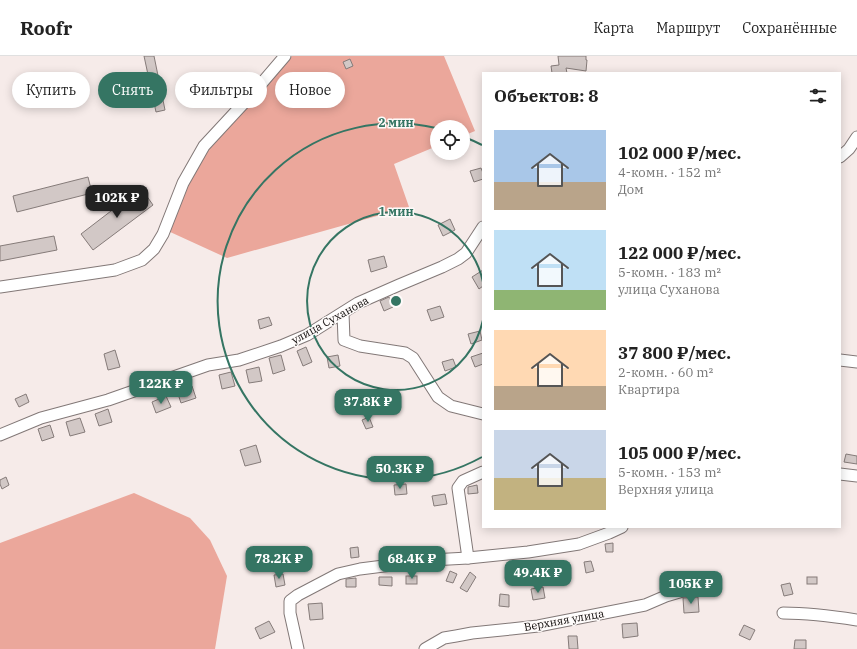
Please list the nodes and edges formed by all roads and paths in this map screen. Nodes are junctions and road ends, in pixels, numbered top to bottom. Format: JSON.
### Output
{"nodes":[{"id":1,"x":285,"y":56,"type":"edge"},
{"id":2,"x":857,"y":138,"type":"edge"},
{"id":3,"x":841,"y":156,"type":"edge"},
{"id":4,"x":482,"y":229,"type":"edge"},
{"id":5,"x":0,"y":287,"type":"edge"},
{"id":6,"x":343,"y":313,"type":"junction"},
{"id":7,"x":841,"y":360,"type":"edge"},
{"id":8,"x":857,"y":362,"type":"edge"},
{"id":9,"x":482,"y":414,"type":"edge"},
{"id":10,"x":0,"y":435,"type":"edge"},
{"id":11,"x":482,"y":472,"type":"edge"},
{"id":12,"x":841,"y":474,"type":"edge"},
{"id":13,"x":857,"y":476,"type":"edge"},
{"id":14,"x":620,"y":528,"type":"edge"},
{"id":15,"x":468,"y":558,"type":"junction"},
{"id":16,"x":703,"y":585,"type":"dead end"},
{"id":17,"x":783,"y":613,"type":"dead end"},
{"id":18,"x":857,"y":620,"type":"edge"},
{"id":19,"x":298,"y":649,"type":"edge"},
{"id":20,"x":425,"y":649,"type":"edge"}],
"edges":[{"from":1,"to":5,"type":"street"},
{"from":2,"to":3,"type":"street"},
{"from":4,"to":6,"type":"street","name":"улица Суханова"},
{"from":6,"to":9,"type":"street"},
{"from":6,"to":10,"type":"street","name":"улица Суханова"},
{"from":7,"to":8,"type":"street"},
{"from":11,"to":15,"type":"street"},
{"from":12,"to":13,"type":"street"},
{"from":14,"to":15,"type":"street"},
{"from":15,"to":19,"type":"street"},
{"from":16,"to":20,"type":"street","name":"Верхняя улица"},
{"from":17,"to":18,"type":"street"}]}
